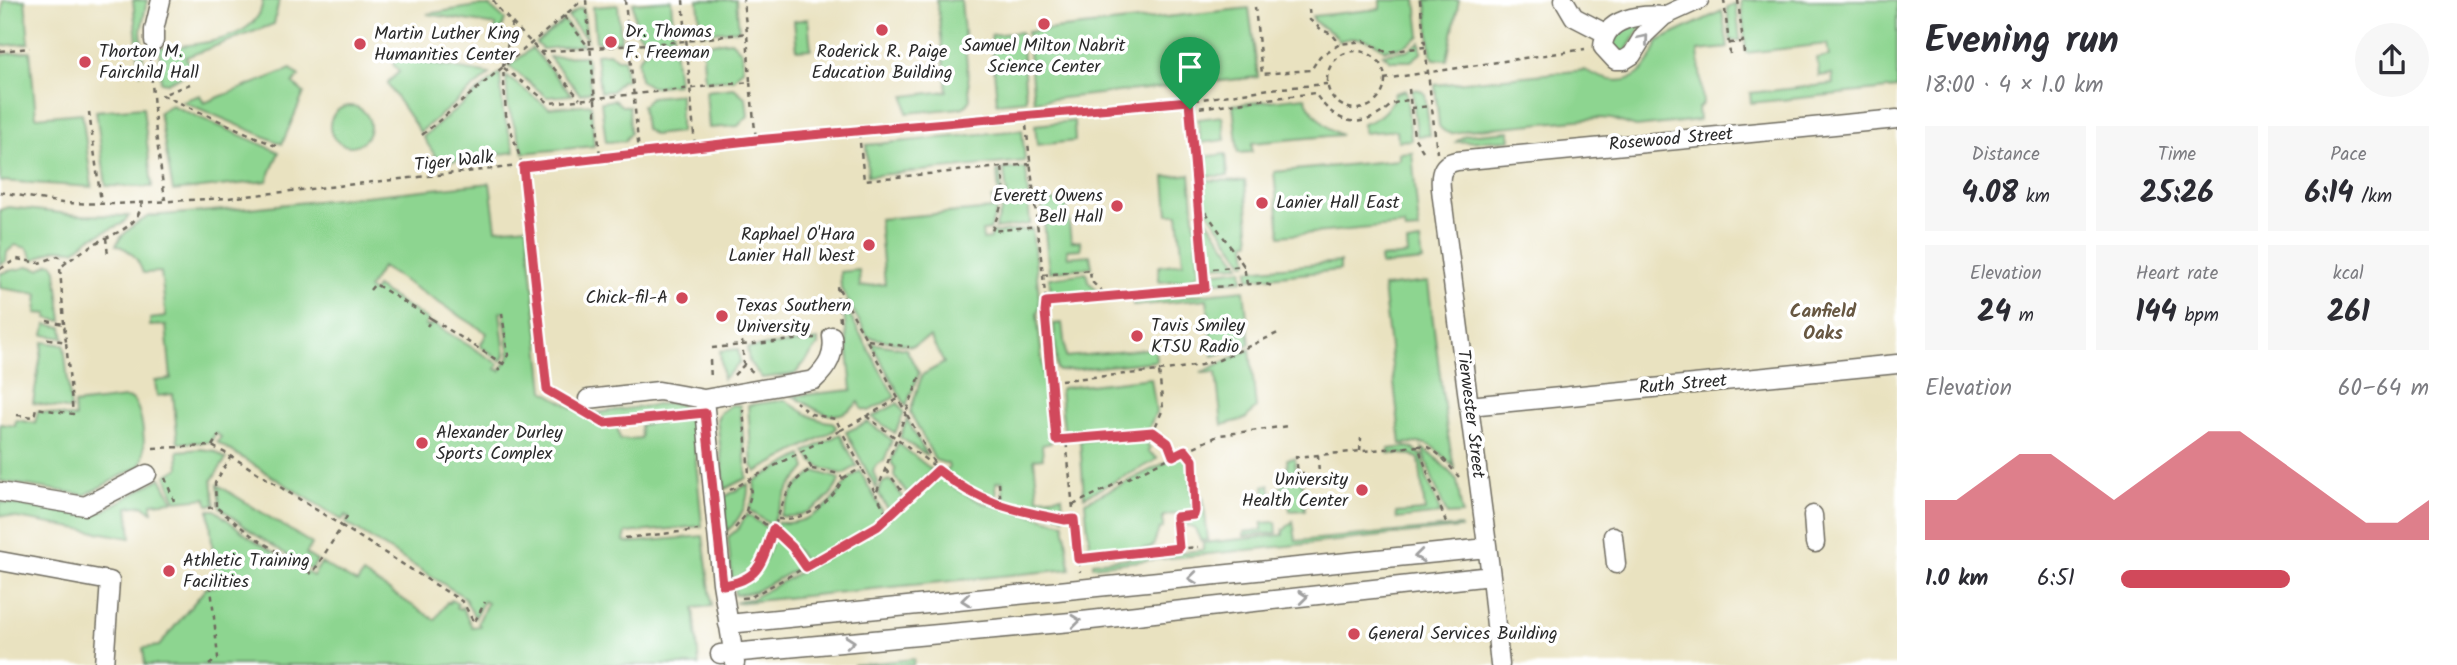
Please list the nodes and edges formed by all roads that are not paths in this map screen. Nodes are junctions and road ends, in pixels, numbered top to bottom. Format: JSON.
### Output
{"nodes":[{"id":1,"x":161,"y":0,"type":"edge"},
{"id":2,"x":1564,"y":0,"type":"edge"},
{"id":3,"x":1699,"y":0,"type":"edge"},
{"id":4,"x":1664,"y":16,"type":"junction"},
{"id":5,"x":1604,"y":40,"type":"junction"},
{"id":6,"x":154,"y":41,"type":"road end"},
{"id":7,"x":1897,"y":119,"type":"edge"},
{"id":8,"x":1441,"y":160,"type":"joint"},
{"id":9,"x":832,"y":336,"type":"road end"},
{"id":10,"x":1897,"y":365,"type":"edge"},
{"id":11,"x":589,"y":399,"type":"dead end"},
{"id":12,"x":704,"y":406,"type":"junction"},
{"id":13,"x":1469,"y":406,"type":"junction"},
{"id":14,"x":155,"y":474,"type":"road end"},
{"id":15,"x":0,"y":492,"type":"edge"},
{"id":16,"x":1813,"y":515,"type":"dead end"},
{"id":17,"x":1613,"y":536,"type":"dead end"},
{"id":18,"x":1815,"y":543,"type":"dead end"},
{"id":19,"x":1487,"y":548,"type":"junction"},
{"id":20,"x":0,"y":561,"type":"edge"},
{"id":21,"x":1616,"y":564,"type":"dead end"},
{"id":22,"x":1491,"y":576,"type":"junction"},
{"id":23,"x":728,"y":624,"type":"junction"},
{"id":24,"x":729,"y":660,"type":"edge"},
{"id":25,"x":103,"y":665,"type":"edge"},
{"id":26,"x":1500,"y":665,"type":"edge"}],
"edges":[{"from":1,"to":6,"type":"street"},
{"from":2,"to":5,"type":"street"},
{"from":3,"to":4,"type":"street"},
{"from":4,"to":5,"type":"street"},
{"from":5,"to":4,"type":"street","one_way":true},
{"from":7,"to":8,"type":"street","name":"Rosewood Street"},
{"from":8,"to":13,"type":"street","name":"Tierwester Street"},
{"from":9,"to":12,"type":"street"},
{"from":10,"to":13,"type":"street","name":"Ruth Street"},
{"from":11,"to":12,"type":"street"},
{"from":12,"to":23,"type":"street"},
{"from":13,"to":19,"type":"street","name":"Tierwester Street"},
{"from":14,"to":15,"type":"street"},
{"from":16,"to":18,"type":"street"},
{"from":17,"to":21,"type":"street"},
{"from":19,"to":22,"type":"street","name":"Tierwester Street"},
{"from":19,"to":23,"type":"street","one_way":true},
{"from":20,"to":25,"type":"street"},
{"from":24,"to":22,"type":"street","one_way":true},
{"from":22,"to":26,"type":"street","name":"Tierwester Street"},
{"from":23,"to":24,"type":"street"}]}
